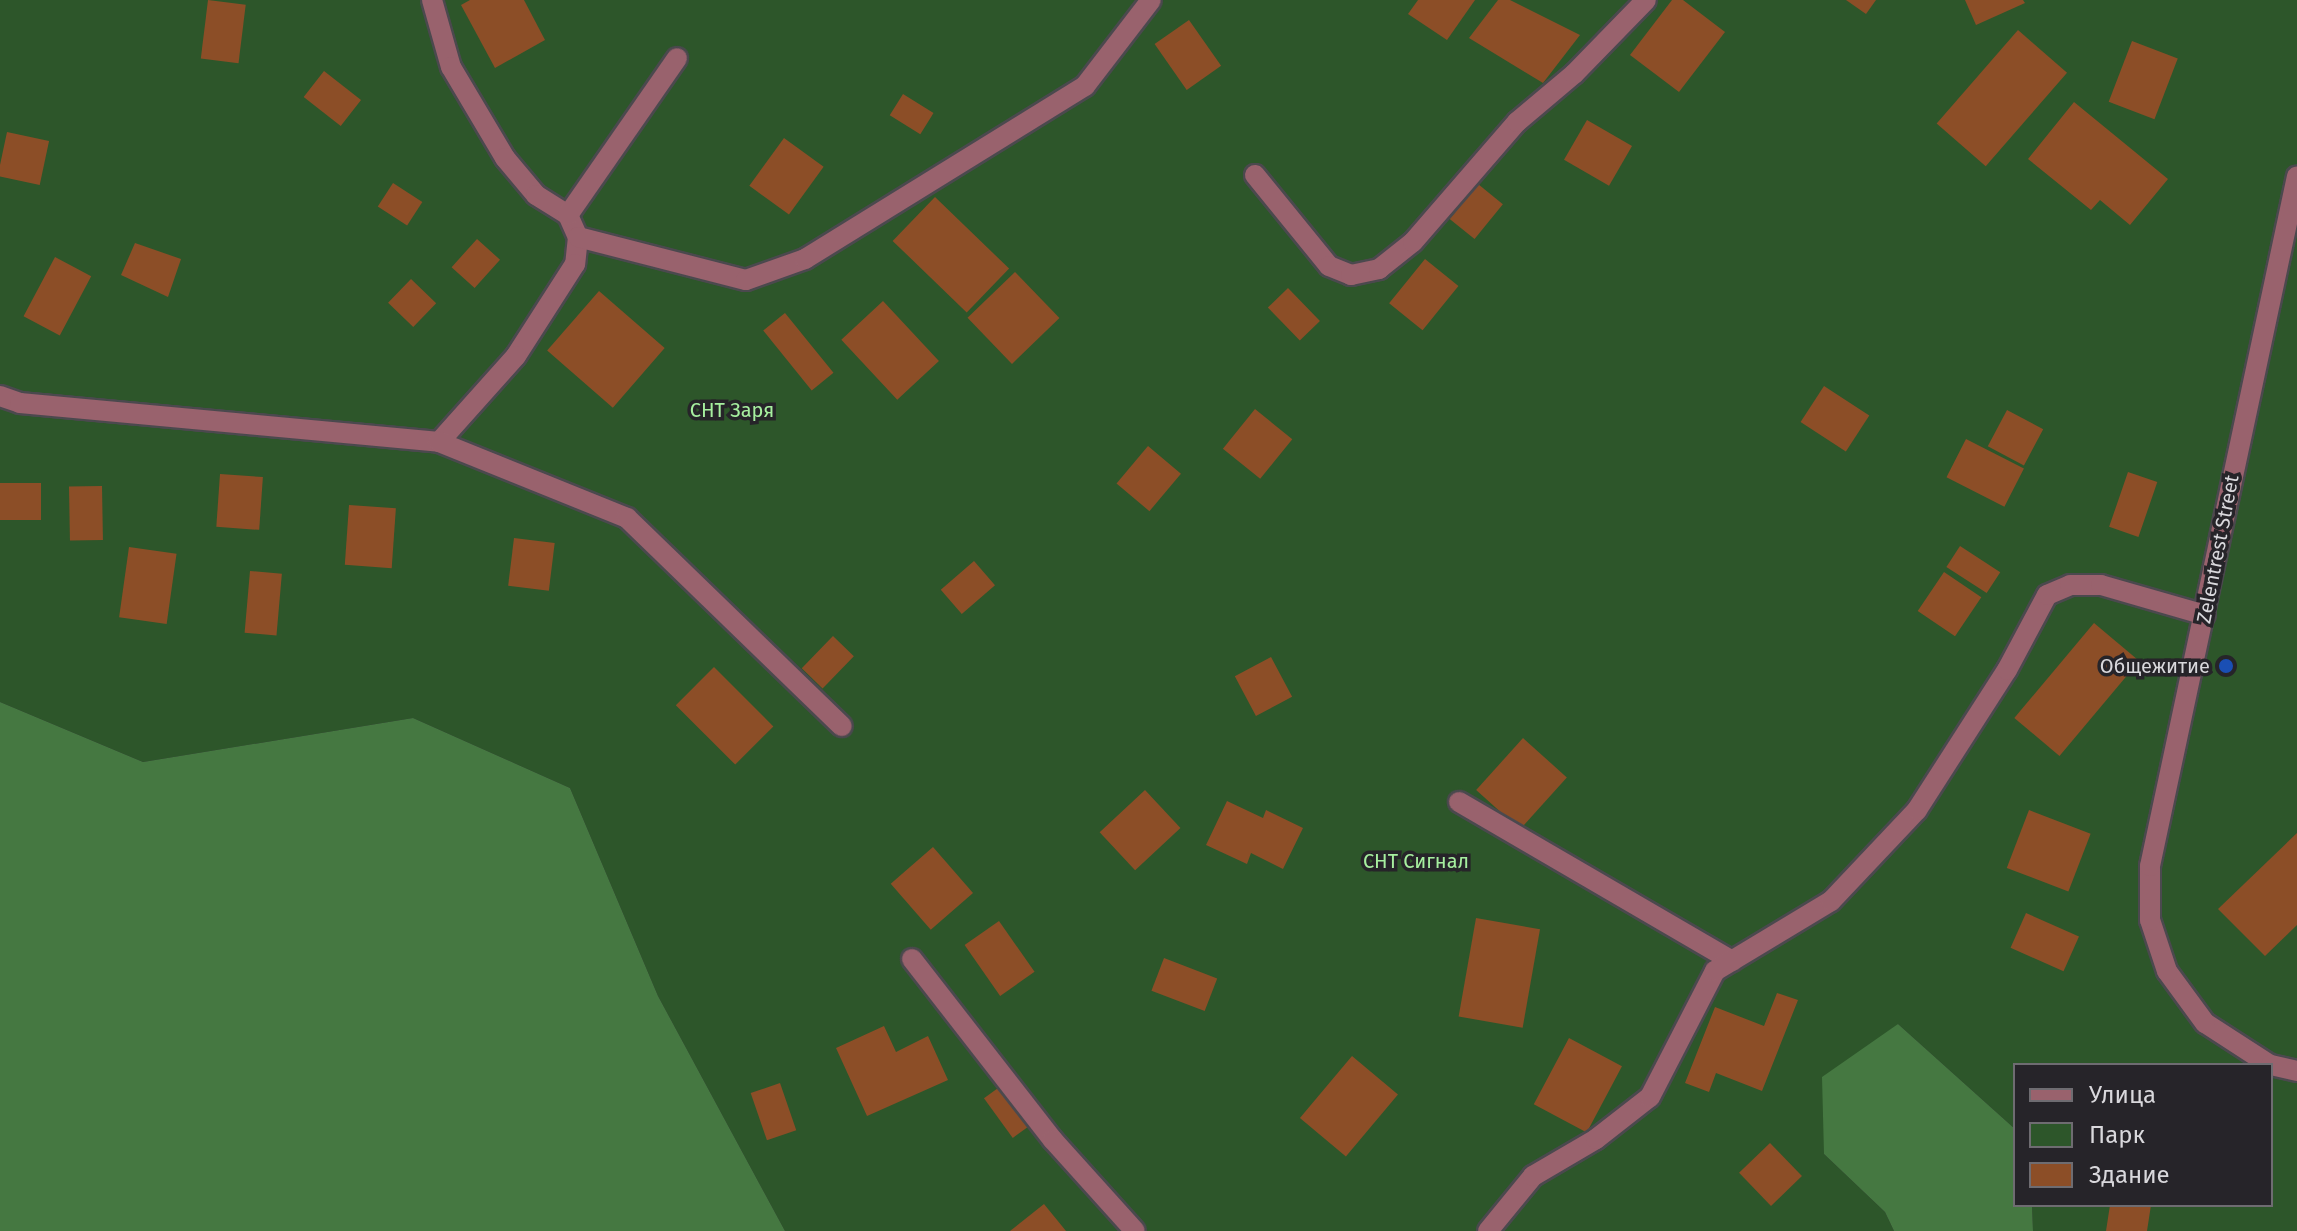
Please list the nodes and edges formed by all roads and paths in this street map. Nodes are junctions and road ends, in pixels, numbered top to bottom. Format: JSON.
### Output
{"nodes":[{"id":1,"x":432,"y":0,"type":"edge"},
{"id":2,"x":1151,"y":0,"type":"edge"},
{"id":3,"x":1646,"y":0,"type":"edge"},
{"id":4,"x":677,"y":58,"type":"dead end"},
{"id":5,"x":1255,"y":175,"type":"dead end"},
{"id":6,"x":2297,"y":176,"type":"edge"},
{"id":7,"x":568,"y":215,"type":"junction"},
{"id":8,"x":578,"y":237,"type":"junction"},
{"id":9,"x":0,"y":396,"type":"edge"},
{"id":10,"x":439,"y":442,"type":"junction"},
{"id":11,"x":2205,"y":615,"type":"junction"},
{"id":12,"x":842,"y":726,"type":"dead end"},
{"id":13,"x":1459,"y":802,"type":"dead end"},
{"id":14,"x":912,"y":959,"type":"dead end"},
{"id":15,"x":1732,"y":961,"type":"junction"},
{"id":16,"x":2267,"y":1063,"type":"edge"},
{"id":17,"x":2273,"y":1066,"type":"edge"},
{"id":18,"x":2297,"y":1071,"type":"edge"},
{"id":19,"x":1135,"y":1231,"type":"edge"},
{"id":20,"x":1488,"y":1231,"type":"edge"}],
"edges":[{"from":1,"to":7,"type":"street"},
{"from":2,"to":8,"type":"street"},
{"from":3,"to":5,"type":"street"},
{"from":4,"to":7,"type":"street"},
{"from":6,"to":11,"type":"street","name":"Zelentrest Street"},
{"from":7,"to":8,"type":"street"},
{"from":8,"to":10,"type":"street"},
{"from":9,"to":10,"type":"street"},
{"from":10,"to":12,"type":"street"},
{"from":11,"to":15,"type":"street"},
{"from":11,"to":16,"type":"street","name":"Zelentrest Street"},
{"from":13,"to":15,"type":"street"},
{"from":14,"to":19,"type":"street"},
{"from":15,"to":20,"type":"street"},
{"from":17,"to":18,"type":"street","name":"Zelentrest Street"}]}
